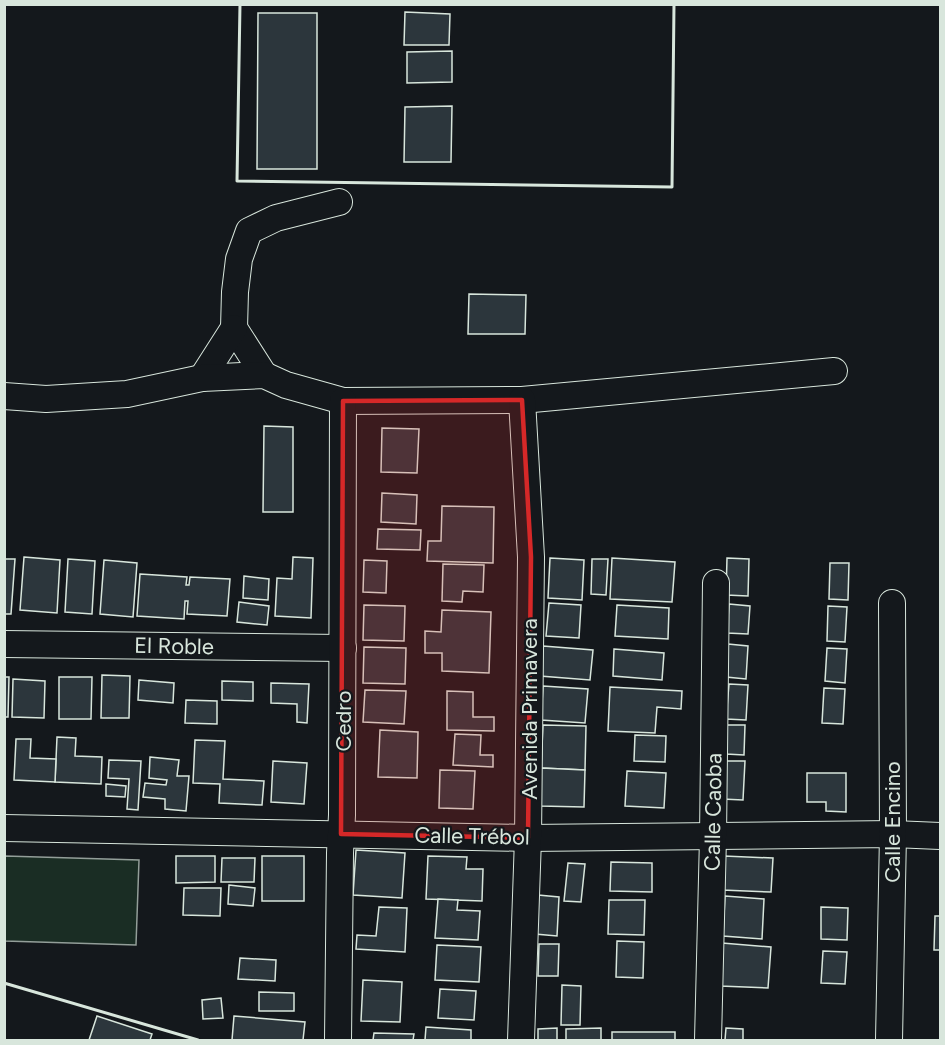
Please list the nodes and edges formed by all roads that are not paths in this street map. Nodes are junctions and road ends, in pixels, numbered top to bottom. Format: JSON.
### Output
{"nodes":[{"id":1,"x":339,"y":202,"type":"dead end"},
{"id":2,"x":234,"y":328,"type":"junction"},
{"id":3,"x":834,"y":372,"type":"dead end"},
{"id":4,"x":264,"y":375,"type":"junction"},
{"id":5,"x":202,"y":378,"type":"junction"},
{"id":6,"x":4,"y":396,"type":"edge"},
{"id":7,"x":522,"y":400,"type":"junction"},
{"id":8,"x":343,"y":401,"type":"junction"},
{"id":9,"x":716,"y":583,"type":"dead end"},
{"id":10,"x":892,"y":603,"type":"dead end"},
{"id":11,"x":4,"y":644,"type":"edge"},
{"id":12,"x":343,"y":648,"type":"junction"},
{"id":13,"x":4,"y":828,"type":"edge"},
{"id":14,"x":341,"y":834,"type":"junction"},
{"id":15,"x":893,"y":834,"type":"junction"},
{"id":16,"x":940,"y":836,"type":"edge"},
{"id":17,"x":713,"y":837,"type":"junction"},
{"id":18,"x":528,"y":838,"type":"junction"},
{"id":19,"x":338,"y":1041,"type":"edge"},
{"id":20,"x":521,"y":1041,"type":"edge"},
{"id":21,"x":708,"y":1041,"type":"edge"},
{"id":22,"x":889,"y":1041,"type":"edge"}],
"edges":[{"from":1,"to":2,"type":"street"},
{"from":2,"to":4,"type":"street"},
{"from":2,"to":5,"type":"street"},
{"from":3,"to":7,"type":"street"},
{"from":4,"to":5,"type":"street"},
{"from":4,"to":8,"type":"street"},
{"from":5,"to":6,"type":"street"},
{"from":7,"to":8,"type":"street"},
{"from":7,"to":18,"type":"street","name":"Avenida Primavera"},
{"from":8,"to":12,"type":"street","name":"Cedro"},
{"from":9,"to":17,"type":"street","name":"Calle Caoba"},
{"from":10,"to":15,"type":"street","name":"Calle Encino"},
{"from":11,"to":12,"type":"street","name":"El Roble"},
{"from":12,"to":14,"type":"street","name":"Cedro"},
{"from":13,"to":14,"type":"street","name":"Calle Trébol"},
{"from":14,"to":18,"type":"street","name":"Calle Trébol"},
{"from":14,"to":19,"type":"street","name":"Cedro"},
{"from":15,"to":16,"type":"street","name":"Calle Trébol"},
{"from":15,"to":17,"type":"street","name":"Calle Trébol"},
{"from":15,"to":22,"type":"street","name":"Calle Encino"},
{"from":17,"to":18,"type":"street","name":"Calle Trébol"},
{"from":17,"to":21,"type":"street","name":"Calle Caoba"},
{"from":18,"to":20,"type":"street","name":"Avenida Primavera"}]}
